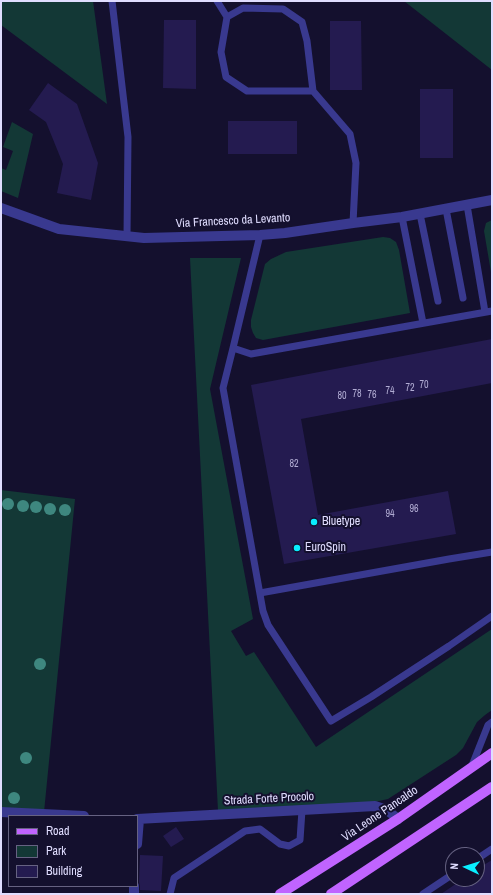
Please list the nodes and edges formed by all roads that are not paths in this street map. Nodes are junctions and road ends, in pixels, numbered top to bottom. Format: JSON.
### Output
{"nodes":[{"id":1,"x":112,"y":1,"type":"edge"},
{"id":2,"x":217,"y":1,"type":"edge"},
{"id":3,"x":227,"y":17,"type":"junction"},
{"id":4,"x":313,"y":91,"type":"junction"},
{"id":5,"x":492,"y":200,"type":"edge"},
{"id":6,"x":467,"y":205,"type":"junction"},
{"id":7,"x":1,"y":208,"type":"edge"},
{"id":8,"x":446,"y":209,"type":"junction"},
{"id":9,"x":420,"y":214,"type":"junction"},
{"id":10,"x":402,"y":217,"type":"junction"},
{"id":11,"x":353,"y":223,"type":"junction"},
{"id":12,"x":260,"y":235,"type":"junction"},
{"id":13,"x":127,"y":236,"type":"junction"},
{"id":14,"x":463,"y":298,"type":"dead end"},
{"id":15,"x":438,"y":301,"type":"dead end"},
{"id":16,"x":489,"y":311,"type":"edge"},
{"id":17,"x":423,"y":323,"type":"junction"},
{"id":18,"x":233,"y":348,"type":"junction"},
{"id":19,"x":492,"y":552,"type":"edge"},
{"id":20,"x":260,"y":593,"type":"junction"},
{"id":21,"x":492,"y":616,"type":"edge"},
{"id":22,"x":492,"y":722,"type":"edge"},
{"id":23,"x":492,"y":754,"type":"edge"},
{"id":24,"x":471,"y":768,"type":"junction"},
{"id":25,"x":492,"y":787,"type":"edge"},
{"id":26,"x":302,"y":810,"type":"junction"},
{"id":27,"x":1,"y":812,"type":"edge"},
{"id":28,"x":63,"y":815,"type":"edge"},
{"id":29,"x":138,"y":819,"type":"edge"},
{"id":30,"x":398,"y":819,"type":"junction"},
{"id":31,"x":445,"y":879,"type":"edge"},
{"id":32,"x":170,"y":894,"type":"edge"},
{"id":33,"x":280,"y":894,"type":"edge"},
{"id":34,"x":331,"y":894,"type":"edge"},
{"id":35,"x":423,"y":894,"type":"edge"}],
"edges":[{"from":1,"to":13,"type":"lane"},
{"from":2,"to":3,"type":"lane"},
{"from":3,"to":4,"type":"lane"},
{"from":3,"to":4,"type":"lane"},
{"from":4,"to":11,"type":"lane"},
{"from":5,"to":6,"type":"street","name":"Via Francesco da Levanto"},
{"from":6,"to":8,"type":"street","name":"Via Francesco da Levanto"},
{"from":6,"to":16,"type":"lane"},
{"from":7,"to":13,"type":"street","name":"Via Francesco da Levanto"},
{"from":8,"to":9,"type":"street","name":"Via Francesco da Levanto"},
{"from":8,"to":14,"type":"lane"},
{"from":9,"to":10,"type":"street","name":"Via Francesco da Levanto"},
{"from":9,"to":15,"type":"lane"},
{"from":10,"to":11,"type":"street","name":"Via Francesco da Levanto"},
{"from":10,"to":17,"type":"lane"},
{"from":11,"to":12,"type":"street","name":"Via Francesco da Levanto"},
{"from":12,"to":13,"type":"street","name":"Via Francesco da Levanto"},
{"from":12,"to":18,"type":"lane"},
{"from":16,"to":17,"type":"lane"},
{"from":17,"to":18,"type":"lane"},
{"from":18,"to":20,"type":"lane"},
{"from":19,"to":20,"type":"lane"},
{"from":20,"to":21,"type":"lane"},
{"from":22,"to":24,"type":"lane"},
{"from":23,"to":24,"type":"main road","name":"Via Leone Pancaldo"},
{"from":24,"to":30,"type":"main road","name":"Via Leone Pancaldo"},
{"from":25,"to":34,"type":"main road"},
{"from":26,"to":29,"type":"street","name":"Strada Forte Procolo"},
{"from":26,"to":30,"type":"street","name":"Strada Forte Procolo"},
{"from":26,"to":32,"type":"lane"},
{"from":27,"to":28,"type":"street"},
{"from":30,"to":33,"type":"main road","name":"Via Leone Pancaldo"},
{"from":31,"to":35,"type":"lane"}]}
